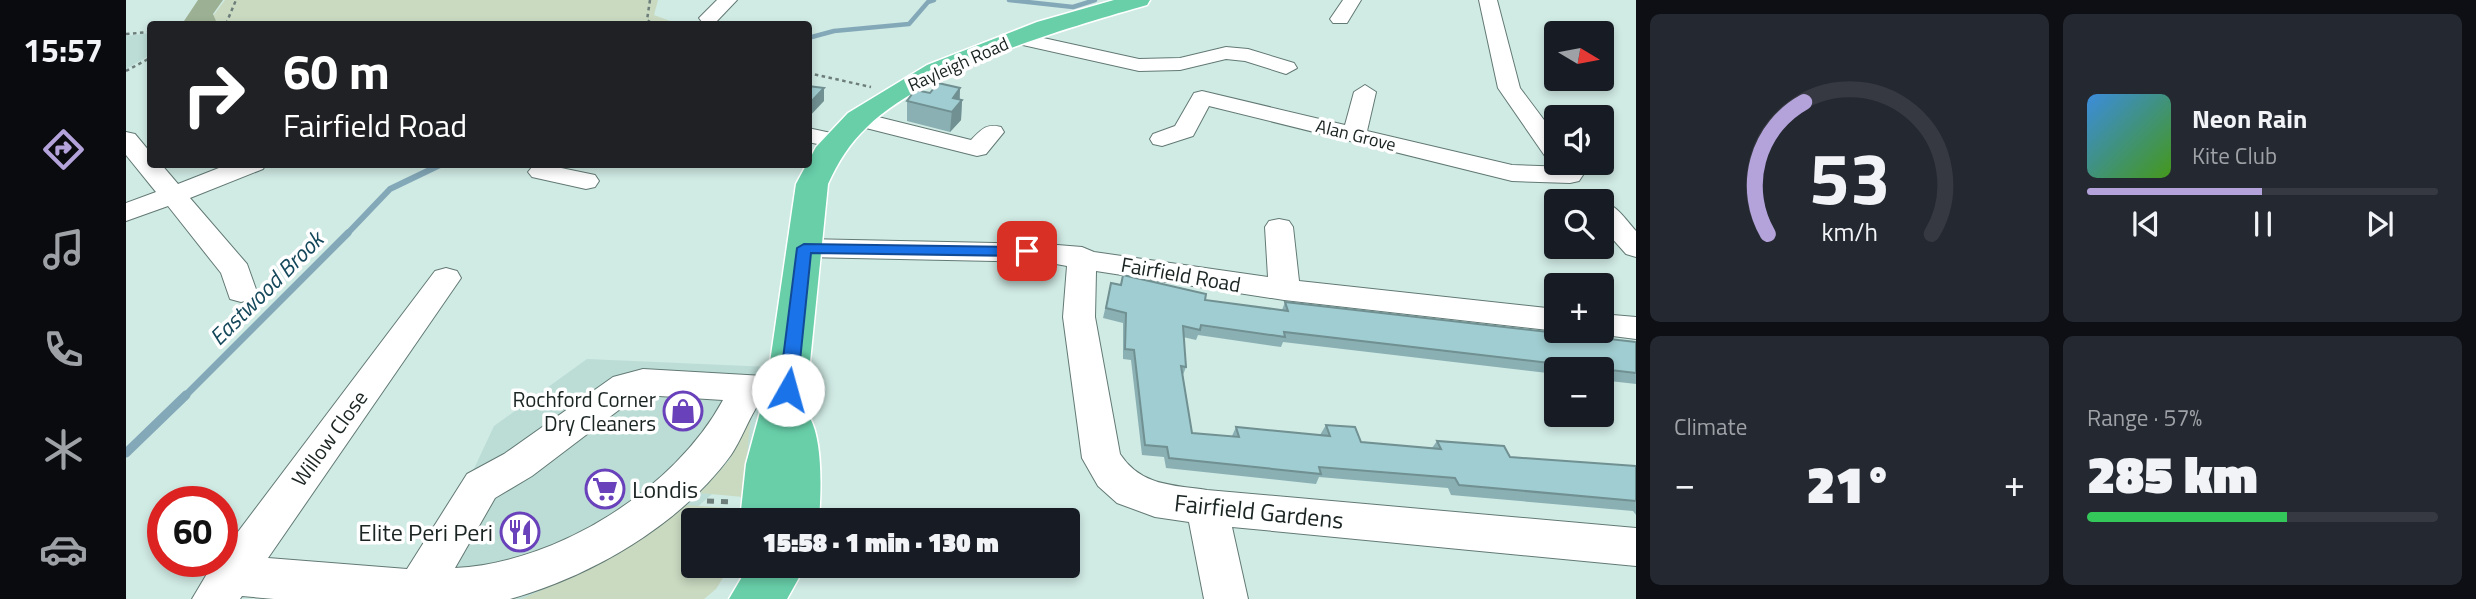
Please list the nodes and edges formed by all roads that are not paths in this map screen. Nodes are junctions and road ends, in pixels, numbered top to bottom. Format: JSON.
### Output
{"nodes":[{"id":1,"x":728,"y":0,"type":"edge"},
{"id":2,"x":1139,"y":0,"type":"edge"},
{"id":3,"x":1352,"y":0,"type":"edge"},
{"id":4,"x":1488,"y":0,"type":"edge"},
{"id":5,"x":709,"y":18,"type":"dead end"},
{"id":6,"x":1340,"y":19,"type":"dead end"},
{"id":7,"x":1016,"y":38,"type":"junction"},
{"id":8,"x":1286,"y":68,"type":"dead end"},
{"id":9,"x":1365,"y":92,"type":"dead end"},
{"id":10,"x":859,"y":120,"type":"junction"},
{"id":11,"x":992,"y":132,"type":"dead end"},
{"id":12,"x":1354,"y":135,"type":"junction"},
{"id":13,"x":1544,"y":137,"type":"edge"},
{"id":14,"x":822,"y":138,"type":"edge"},
{"id":15,"x":126,"y":139,"type":"edge"},
{"id":16,"x":1162,"y":139,"type":"dead end"},
{"id":17,"x":147,"y":163,"type":"edge"},
{"id":18,"x":1544,"y":167,"type":"edge"},
{"id":19,"x":152,"y":168,"type":"edge"},
{"id":20,"x":243,"y":168,"type":"edge"},
{"id":21,"x":1572,"y":175,"type":"edge"},
{"id":22,"x":1584,"y":189,"type":"edge"},
{"id":23,"x":175,"y":194,"type":"junction"},
{"id":24,"x":126,"y":213,"type":"edge"},
{"id":25,"x":1614,"y":223,"type":"edge"},
{"id":26,"x":1279,"y":227,"type":"dead end"},
{"id":27,"x":804,"y":248,"type":"junction"},
{"id":28,"x":1636,"y":248,"type":"edge"},
{"id":29,"x":1082,"y":256,"type":"junction"},
{"id":30,"x":446,"y":278,"type":"dead end"},
{"id":31,"x":239,"y":281,"type":"dead end"},
{"id":32,"x":1284,"y":290,"type":"junction"},
{"id":33,"x":1544,"y":319,"type":"edge"},
{"id":34,"x":1614,"y":326,"type":"edge"},
{"id":35,"x":1636,"y":328,"type":"edge"},
{"id":36,"x":771,"y":389,"type":"junction"},
{"id":37,"x":1207,"y":507,"type":"junction"},
{"id":38,"x":751,"y":508,"type":"edge"},
{"id":39,"x":795,"y":508,"type":"edge"},
{"id":40,"x":1636,"y":547,"type":"edge"},
{"id":41,"x":756,"y":578,"type":"edge"},
{"id":42,"x":771,"y":578,"type":"edge"},
{"id":43,"x":222,"y":587,"type":"edge"},
{"id":44,"x":419,"y":589,"type":"junction"},
{"id":45,"x":750,"y":599,"type":"edge"},
{"id":46,"x":756,"y":599,"type":"edge"},
{"id":47,"x":1226,"y":599,"type":"edge"}],
"edges":[{"from":1,"to":5,"type":"street"},
{"from":2,"to":7,"type":"main road","name":"Rayleigh Road"},
{"from":3,"to":6,"type":"street"},
{"from":4,"to":13,"type":"street"},
{"from":7,"to":8,"type":"street"},
{"from":7,"to":10,"type":"main road","name":"Rayleigh Road"},
{"from":9,"to":12,"type":"street"},
{"from":10,"to":11,"type":"street"},
{"from":10,"to":14,"type":"main road","name":"Rayleigh Road"},
{"from":12,"to":16,"type":"street","name":"Alan Grove"},
{"from":12,"to":18,"type":"street","name":"Alan Grove"},
{"from":14,"to":27,"type":"main road","name":"Rayleigh Road"},
{"from":15,"to":17,"type":"street"},
{"from":19,"to":23,"type":"street"},
{"from":20,"to":23,"type":"street"},
{"from":21,"to":22,"type":"street"},
{"from":23,"to":24,"type":"street"},
{"from":23,"to":31,"type":"street"},
{"from":25,"to":28,"type":"street"},
{"from":26,"to":32,"type":"street"},
{"from":27,"to":29,"type":"street","name":"Fairfield Road"},
{"from":27,"to":36,"type":"main road","name":"Rayleigh Road"},
{"from":29,"to":32,"type":"street","name":"Fairfield Road"},
{"from":29,"to":37,"type":"street","name":"Fairfield Gardens"},
{"from":30,"to":43,"type":"street","name":"Willow Close"},
{"from":32,"to":33,"type":"street","name":"Fairfield Road"},
{"from":34,"to":35,"type":"street"},
{"from":36,"to":38,"type":"main road","name":"Rayleigh Road"},
{"from":36,"to":39,"type":"main road","name":"Rayleigh Road"},
{"from":36,"to":44,"type":"street"},
{"from":36,"to":44,"type":"street"},
{"from":37,"to":40,"type":"street","name":"Fairfield Gardens"},
{"from":37,"to":47,"type":"street"},
{"from":41,"to":45,"type":"main road"},
{"from":42,"to":46,"type":"main road"},
{"from":43,"to":44,"type":"street"}]}
